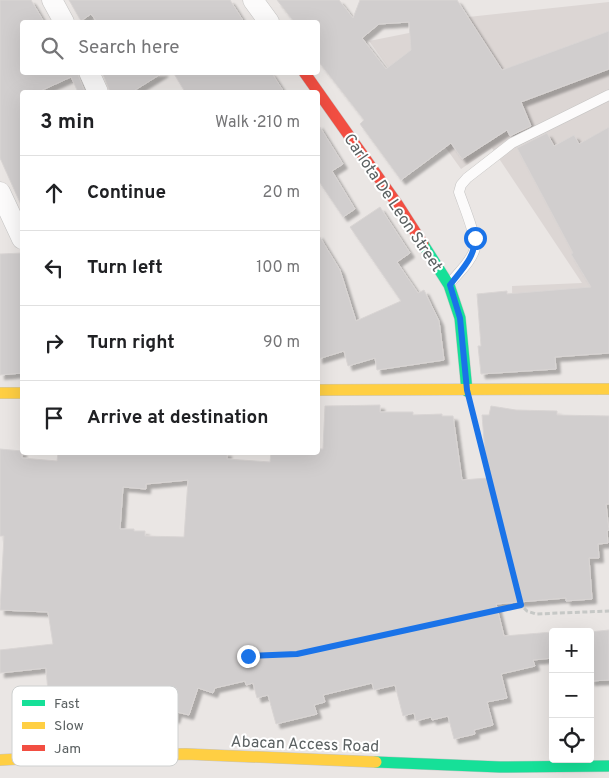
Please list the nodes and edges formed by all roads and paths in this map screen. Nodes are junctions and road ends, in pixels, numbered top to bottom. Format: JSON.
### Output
{"nodes":[{"id":1,"x":52,"y":0,"type":"edge"},
{"id":2,"x":253,"y":0,"type":"edge"},
{"id":3,"x":63,"y":20,"type":"edge"},
{"id":4,"x":268,"y":20,"type":"edge"},
{"id":5,"x":90,"y":75,"type":"edge"},
{"id":6,"x":306,"y":75,"type":"edge"},
{"id":7,"x":97,"y":90,"type":"edge"},
{"id":8,"x":317,"y":90,"type":"edge"},
{"id":9,"x":320,"y":95,"type":"edge"},
{"id":10,"x":609,"y":95,"type":"edge"},
{"id":11,"x":0,"y":192,"type":"edge"},
{"id":12,"x":20,"y":235,"type":"edge"},
{"id":13,"x":450,"y":285,"type":"junction"},
{"id":14,"x":609,"y":389,"type":"edge"},
{"id":15,"x":320,"y":390,"type":"edge"},
{"id":16,"x":467,"y":390,"type":"junction"},
{"id":17,"x":0,"y":393,"type":"edge"},
{"id":18,"x":20,"y":393,"type":"edge"},
{"id":19,"x":521,"y":605,"type":"junction"},
{"id":20,"x":609,"y":611,"type":"edge"},
{"id":21,"x":248,"y":656,"type":"dead end"},
{"id":22,"x":178,"y":754,"type":"edge"},
{"id":23,"x":609,"y":766,"type":"edge"}],
"edges":[{"from":1,"to":3,"type":"street"},
{"from":2,"to":4,"type":"street"},
{"from":5,"to":7,"type":"street"},
{"from":6,"to":8,"type":"street","name":"Carlota De Leon Street"},
{"from":9,"to":13,"type":"street","name":"Carlota De Leon Street"},
{"from":10,"to":13,"type":"lane"},
{"from":11,"to":12,"type":"street"},
{"from":13,"to":16,"type":"street","name":"Carlota De Leon Street"},
{"from":14,"to":16,"type":"street"},
{"from":15,"to":16,"type":"street"},
{"from":16,"to":19,"type":"path"},
{"from":17,"to":18,"type":"street"},
{"from":19,"to":20,"type":"path"},
{"from":19,"to":21,"type":"path"},
{"from":22,"to":23,"type":"street","name":"Abacan Access Road"}]}
